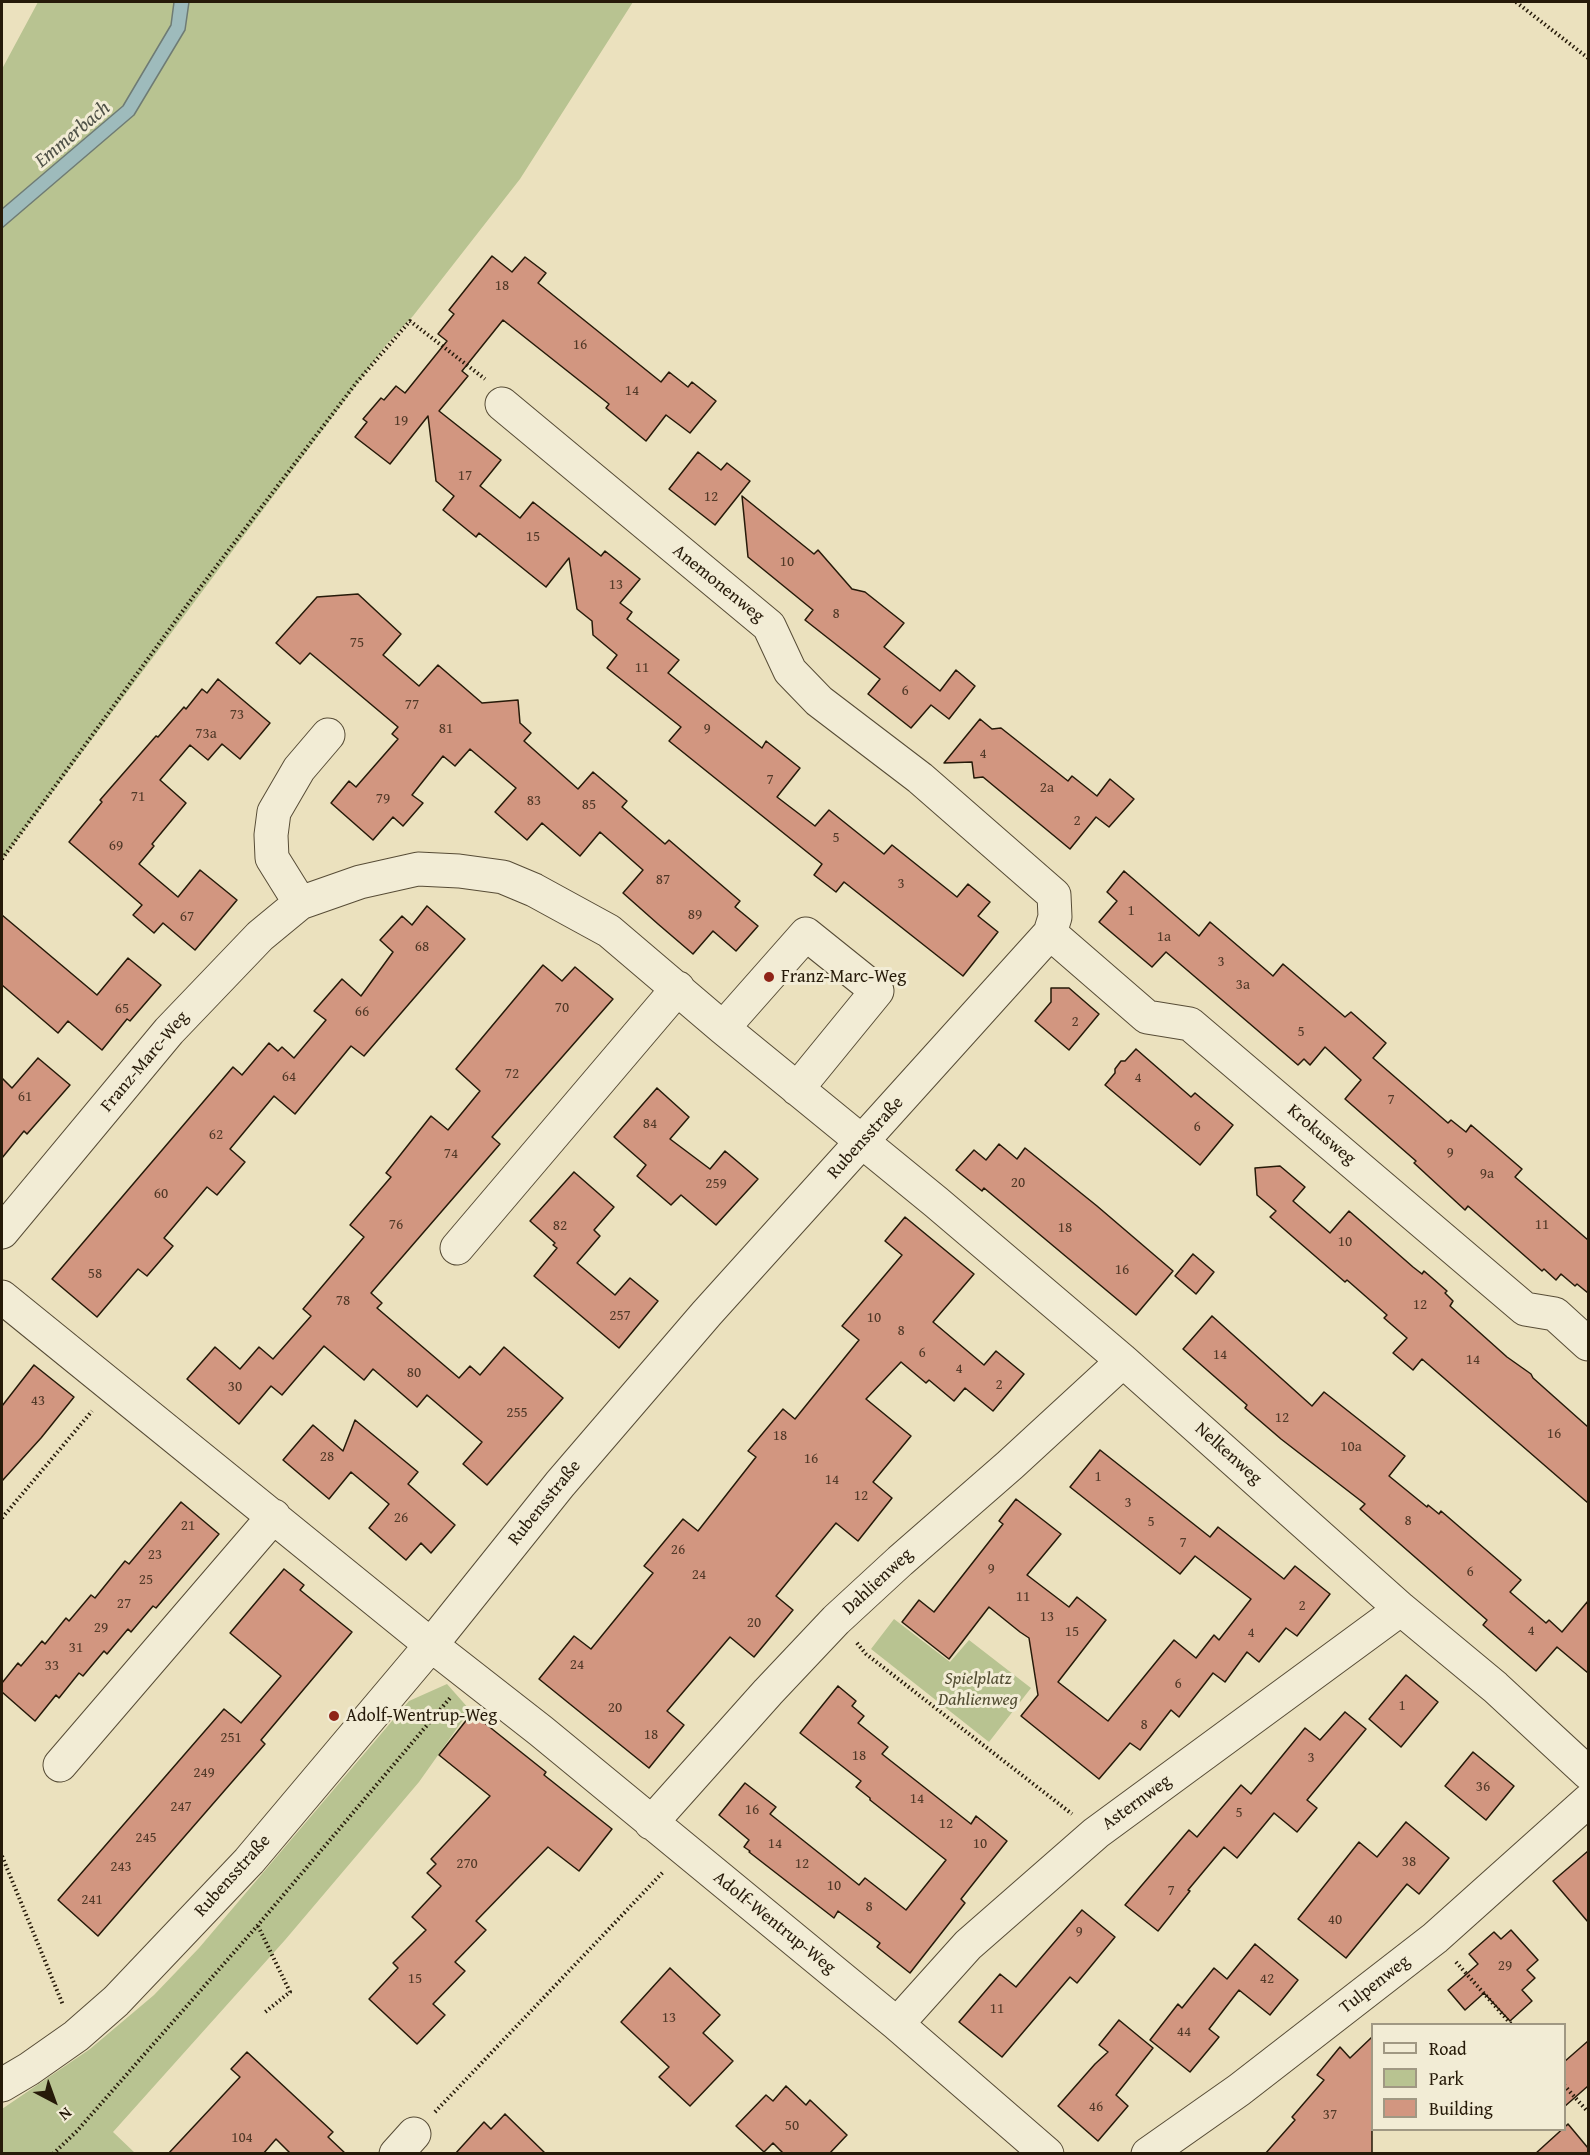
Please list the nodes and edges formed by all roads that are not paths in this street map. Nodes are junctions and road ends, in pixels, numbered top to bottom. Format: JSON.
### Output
{"nodes":[{"id":1,"x":502,"y":404,"type":"road end"},
{"id":2,"x":328,"y":735,"type":"dead end"},
{"id":3,"x":300,"y":903,"type":"junction"},
{"id":4,"x":1050,"y":933,"type":"junction"},
{"id":5,"x":678,"y":988,"type":"junction"},
{"id":6,"x":723,"y":1028,"type":"junction"},
{"id":7,"x":797,"y":1089,"type":"junction"},
{"id":8,"x":861,"y":1143,"type":"junction"},
{"id":9,"x":2,"y":1233,"type":"edge"},
{"id":10,"x":457,"y":1248,"type":"dead end"},
{"id":11,"x":2,"y":1297,"type":"edge"},
{"id":12,"x":1588,"y":1344,"type":"edge"},
{"id":13,"x":1123,"y":1361,"type":"junction"},
{"id":14,"x":274,"y":1516,"type":"junction"},
{"id":15,"x":1401,"y":1609,"type":"junction"},
{"id":16,"x":431,"y":1645,"type":"junction"},
{"id":17,"x":60,"y":1765,"type":"dead end"},
{"id":18,"x":1588,"y":1773,"type":"edge"},
{"id":19,"x":1588,"y":1801,"type":"edge"},
{"id":20,"x":651,"y":1823,"type":"junction"},
{"id":21,"x":897,"y":2025,"type":"junction"},
{"id":22,"x":2,"y":2085,"type":"edge"},
{"id":23,"x":1047,"y":2154,"type":"edge"},
{"id":24,"x":1148,"y":2154,"type":"edge"}],
"edges":[{"from":1,"to":4,"type":"street","name":"Anemonenweg"},
{"from":2,"to":3,"type":"street"},
{"from":3,"to":5,"type":"street","name":"Franz-Marc-Weg"},
{"from":3,"to":9,"type":"street","name":"Franz-Marc-Weg"},
{"from":4,"to":8,"type":"street","name":"Rubensstraße"},
{"from":4,"to":12,"type":"street","name":"Krokusweg"},
{"from":5,"to":6,"type":"street","name":"Franz-Marc-Weg"},
{"from":5,"to":10,"type":"street"},
{"from":6,"to":7,"type":"street","name":"Franz-Marc-Weg"},
{"from":6,"to":7,"type":"street"},
{"from":7,"to":8,"type":"street","name":"Franz-Marc-Weg"},
{"from":8,"to":13,"type":"street","name":"Nelkenweg"},
{"from":8,"to":16,"type":"street","name":"Rubensstraße"},
{"from":11,"to":14,"type":"street","name":"Adolf-Wentrup-Weg"},
{"from":13,"to":15,"type":"street","name":"Nelkenweg"},
{"from":13,"to":20,"type":"street","name":"Dahlienweg"},
{"from":14,"to":16,"type":"street","name":"Adolf-Wentrup-Weg"},
{"from":14,"to":17,"type":"street"},
{"from":15,"to":18,"type":"street","name":"Nelkenweg"},
{"from":15,"to":21,"type":"street","name":"Asternweg"},
{"from":16,"to":20,"type":"street","name":"Adolf-Wentrup-Weg"},
{"from":16,"to":22,"type":"street","name":"Rubensstraße"},
{"from":19,"to":24,"type":"street","name":"Tulpenweg"},
{"from":20,"to":21,"type":"street","name":"Adolf-Wentrup-Weg"},
{"from":21,"to":23,"type":"street","name":"Adolf-Wentrup-Weg"}]}
